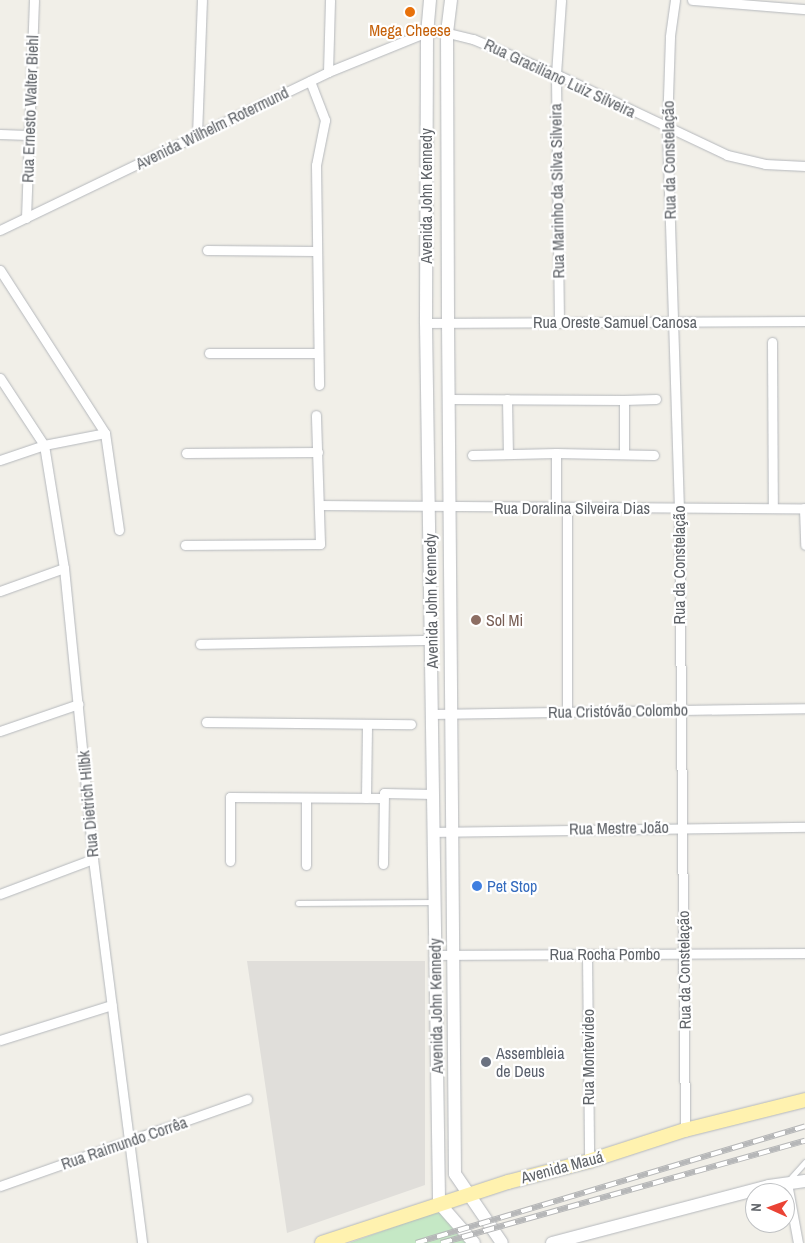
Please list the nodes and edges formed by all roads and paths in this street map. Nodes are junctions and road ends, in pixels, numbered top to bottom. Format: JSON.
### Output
{"nodes":[{"id":1,"x":34,"y":0,"type":"edge"},
{"id":2,"x":202,"y":0,"type":"edge"},
{"id":3,"x":330,"y":0,"type":"edge"},
{"id":4,"x":430,"y":0,"type":"edge"},
{"id":5,"x":451,"y":0,"type":"edge"},
{"id":6,"x":561,"y":0,"type":"edge"},
{"id":7,"x":675,"y":0,"type":"edge"},
{"id":8,"x":692,"y":0,"type":"edge"},
{"id":9,"x":805,"y":9,"type":"edge"},
{"id":10,"x":447,"y":31,"type":"junction"},
{"id":11,"x":427,"y":32,"type":"junction"},
{"id":12,"x":328,"y":72,"type":"junction"},
{"id":13,"x":556,"y":74,"type":"junction"},
{"id":14,"x":310,"y":82,"type":"junction"},
{"id":15,"x":667,"y":128,"type":"junction"},
{"id":16,"x":0,"y":134,"type":"edge"},
{"id":17,"x":28,"y":135,"type":"junction"},
{"id":18,"x":198,"y":135,"type":"junction"},
{"id":19,"x":805,"y":166,"type":"edge"},
{"id":20,"x":26,"y":218,"type":"junction"},
{"id":21,"x":0,"y":230,"type":"edge"},
{"id":22,"x":206,"y":250,"type":"dead end"},
{"id":23,"x":315,"y":251,"type":"junction"},
{"id":24,"x":0,"y":270,"type":"edge"},
{"id":25,"x":805,"y":321,"type":"edge"},
{"id":26,"x":448,"y":322,"type":"junction"},
{"id":27,"x":673,"y":322,"type":"junction"},
{"id":28,"x":426,"y":323,"type":"junction"},
{"id":29,"x":559,"y":323,"type":"junction"},
{"id":30,"x":772,"y":342,"type":"dead end"},
{"id":31,"x":318,"y":353,"type":"junction"},
{"id":32,"x":209,"y":354,"type":"dead end"},
{"id":33,"x":0,"y":378,"type":"edge"},
{"id":34,"x":320,"y":385,"type":"dead end"},
{"id":35,"x":449,"y":399,"type":"junction"},
{"id":36,"x":507,"y":399,"type":"junction"},
{"id":37,"x":656,"y":399,"type":"dead end"},
{"id":38,"x":624,"y":400,"type":"junction"},
{"id":39,"x":316,"y":415,"type":"dead end"},
{"id":40,"x":105,"y":433,"type":"junction"},
{"id":41,"x":44,"y":445,"type":"junction"},
{"id":42,"x":318,"y":452,"type":"junction"},
{"id":43,"x":556,"y":453,"type":"junction"},
{"id":44,"x":186,"y":454,"type":"dead end"},
{"id":45,"x":508,"y":454,"type":"junction"},
{"id":46,"x":624,"y":454,"type":"junction"},
{"id":47,"x":472,"y":455,"type":"dead end"},
{"id":48,"x":654,"y":455,"type":"dead end"},
{"id":49,"x":0,"y":460,"type":"edge"},
{"id":50,"x":321,"y":505,"type":"junction"},
{"id":51,"x":429,"y":508,"type":"junction"},
{"id":52,"x":450,"y":508,"type":"junction"},
{"id":53,"x":556,"y":508,"type":"junction"},
{"id":54,"x":567,"y":508,"type":"junction"},
{"id":55,"x":679,"y":508,"type":"junction"},
{"id":56,"x":774,"y":508,"type":"junction"},
{"id":57,"x":804,"y":508,"type":"edge"},
{"id":58,"x":120,"y":530,"type":"dead end"},
{"id":59,"x":805,"y":544,"type":"edge"},
{"id":60,"x":186,"y":545,"type":"dead end"},
{"id":61,"x":64,"y":568,"type":"junction"},
{"id":62,"x":0,"y":591,"type":"edge"},
{"id":63,"x":432,"y":640,"type":"junction"},
{"id":64,"x":200,"y":644,"type":"dead end"},
{"id":65,"x":79,"y":704,"type":"junction"},
{"id":66,"x":805,"y":708,"type":"edge"},
{"id":67,"x":680,"y":710,"type":"junction"},
{"id":68,"x":567,"y":711,"type":"junction"},
{"id":69,"x":432,"y":714,"type":"junction"},
{"id":70,"x":451,"y":714,"type":"junction"},
{"id":71,"x":206,"y":722,"type":"dead end"},
{"id":72,"x":367,"y":724,"type":"junction"},
{"id":73,"x":411,"y":724,"type":"dead end"},
{"id":74,"x":0,"y":731,"type":"edge"},
{"id":75,"x":433,"y":794,"type":"junction"},
{"id":76,"x":306,"y":798,"type":"junction"},
{"id":77,"x":366,"y":798,"type":"junction"},
{"id":78,"x":384,"y":798,"type":"junction"},
{"id":79,"x":681,"y":827,"type":"junction"},
{"id":80,"x":805,"y":827,"type":"edge"},
{"id":81,"x":433,"y":832,"type":"junction"},
{"id":82,"x":453,"y":832,"type":"junction"},
{"id":83,"x":93,"y":859,"type":"junction"},
{"id":84,"x":230,"y":862,"type":"dead end"},
{"id":85,"x":383,"y":864,"type":"dead end"},
{"id":86,"x":306,"y":866,"type":"dead end"},
{"id":87,"x":0,"y":894,"type":"edge"},
{"id":88,"x":434,"y":902,"type":"junction"},
{"id":89,"x":298,"y":903,"type":"dead end"},
{"id":90,"x":805,"y":953,"type":"edge"},
{"id":91,"x":587,"y":954,"type":"junction"},
{"id":92,"x":684,"y":954,"type":"junction"},
{"id":93,"x":435,"y":955,"type":"junction"},
{"id":94,"x":454,"y":956,"type":"junction"},
{"id":95,"x":112,"y":1005,"type":"junction"},
{"id":96,"x":0,"y":1040,"type":"edge"},
{"id":97,"x":247,"y":1099,"type":"dead end"},
{"id":98,"x":805,"y":1100,"type":"edge"},
{"id":99,"x":685,"y":1130,"type":"junction"},
{"id":100,"x":130,"y":1141,"type":"junction"},
{"id":101,"x":589,"y":1161,"type":"junction"},
{"id":102,"x":805,"y":1162,"type":"edge"},
{"id":103,"x":805,"y":1181,"type":"edge"},
{"id":104,"x":787,"y":1183,"type":"joint"},
{"id":105,"x":0,"y":1186,"type":"edge"},
{"id":106,"x":468,"y":1194,"type":"junction"},
{"id":107,"x":745,"y":1194,"type":"edge"},
{"id":108,"x":439,"y":1203,"type":"junction"},
{"id":109,"x":795,"y":1227,"type":"edge"},
{"id":110,"x":142,"y":1243,"type":"edge"},
{"id":111,"x":322,"y":1243,"type":"edge"},
{"id":112,"x":474,"y":1243,"type":"edge"},
{"id":113,"x":502,"y":1243,"type":"edge"},
{"id":114,"x":552,"y":1243,"type":"edge"},
{"id":115,"x":798,"y":1243,"type":"edge"}],
"edges":[{"from":1,"to":17,"type":"street","name":"Rua Ernesto Walter Biehl"},
{"from":2,"to":18,"type":"street"},
{"from":3,"to":12,"type":"street"},
{"from":4,"to":11,"type":"main road","name":"Avenida John Kennedy"},
{"from":5,"to":10,"type":"main road","name":"Avenida John Kennedy"},
{"from":6,"to":13,"type":"street","name":"Rua Marinho da Silva Silveira"},
{"from":7,"to":15,"type":"street","name":"Rua da Constelação"},
{"from":8,"to":9,"type":"street"},
{"from":10,"to":11,"type":"street","name":"Rua Graciliano Luiz Silveira"},
{"from":10,"to":13,"type":"street","name":"Rua Graciliano Luiz Silveira"},
{"from":10,"to":26,"type":"main road","name":"Avenida John Kennedy"},
{"from":11,"to":12,"type":"street","name":"Avenida Wilhelm Rotermund"},
{"from":11,"to":28,"type":"main road","name":"Avenida John Kennedy"},
{"from":12,"to":14,"type":"street","name":"Avenida Wilhelm Rotermund"},
{"from":13,"to":15,"type":"street","name":"Rua Graciliano Luiz Silveira"},
{"from":13,"to":29,"type":"street","name":"Rua Marinho da Silva Silveira"},
{"from":14,"to":18,"type":"street","name":"Avenida Wilhelm Rotermund"},
{"from":14,"to":23,"type":"street"},
{"from":15,"to":19,"type":"street","name":"Rua Graciliano Luiz Silveira"},
{"from":15,"to":27,"type":"street","name":"Rua da Constelação"},
{"from":16,"to":17,"type":"street"},
{"from":17,"to":20,"type":"street","name":"Rua Ernesto Walter Biehl"},
{"from":18,"to":20,"type":"street","name":"Avenida Wilhelm Rotermund"},
{"from":20,"to":21,"type":"street","name":"Avenida Wilhelm Rotermund"},
{"from":22,"to":23,"type":"street"},
{"from":23,"to":31,"type":"street"},
{"from":24,"to":40,"type":"street"},
{"from":25,"to":27,"type":"street","name":"Rua Oreste Samuel Canosa"},
{"from":26,"to":28,"type":"street","name":"Rua Oreste Samuel Canosa"},
{"from":26,"to":29,"type":"street","name":"Rua Oreste Samuel Canosa"},
{"from":26,"to":35,"type":"main road","name":"Avenida John Kennedy"},
{"from":27,"to":29,"type":"street","name":"Rua Oreste Samuel Canosa"},
{"from":27,"to":55,"type":"street","name":"Rua da Constelação"},
{"from":28,"to":51,"type":"main road","name":"Avenida John Kennedy"},
{"from":30,"to":56,"type":"street"},
{"from":31,"to":32,"type":"street"},
{"from":31,"to":34,"type":"street"},
{"from":33,"to":41,"type":"street","name":"Rua Dietrich Hilbk"},
{"from":35,"to":36,"type":"street"},
{"from":35,"to":52,"type":"main road","name":"Avenida John Kennedy"},
{"from":36,"to":38,"type":"street"},
{"from":36,"to":45,"type":"street"},
{"from":37,"to":38,"type":"street"},
{"from":38,"to":46,"type":"street"},
{"from":39,"to":42,"type":"street"},
{"from":40,"to":41,"type":"street"},
{"from":40,"to":58,"type":"street"},
{"from":41,"to":49,"type":"street"},
{"from":41,"to":61,"type":"street","name":"Rua Dietrich Hilbk"},
{"from":42,"to":44,"type":"street"},
{"from":42,"to":50,"type":"street"},
{"from":43,"to":45,"type":"street"},
{"from":43,"to":46,"type":"street"},
{"from":43,"to":53,"type":"street"},
{"from":45,"to":47,"type":"street"},
{"from":46,"to":48,"type":"street"},
{"from":50,"to":51,"type":"street","name":"Rua Doralina Silveira Dias"},
{"from":50,"to":60,"type":"street"},
{"from":51,"to":52,"type":"street","name":"Rua Doralina Silveira Dias"},
{"from":51,"to":63,"type":"main road","name":"Avenida John Kennedy"},
{"from":52,"to":53,"type":"street","name":"Rua Doralina Silveira Dias"},
{"from":52,"to":70,"type":"main road","name":"Avenida John Kennedy"},
{"from":53,"to":54,"type":"street","name":"Rua Doralina Silveira Dias"},
{"from":54,"to":55,"type":"street","name":"Rua Doralina Silveira Dias"},
{"from":54,"to":68,"type":"street"},
{"from":55,"to":56,"type":"street","name":"Rua Doralina Silveira Dias"},
{"from":55,"to":67,"type":"street","name":"Rua da Constelação"},
{"from":56,"to":57,"type":"street","name":"Rua Doralina Silveira Dias"},
{"from":57,"to":59,"type":"street"},
{"from":61,"to":62,"type":"street"},
{"from":61,"to":65,"type":"street","name":"Rua Dietrich Hilbk"},
{"from":63,"to":64,"type":"street"},
{"from":63,"to":69,"type":"main road","name":"Avenida John Kennedy"},
{"from":65,"to":74,"type":"street"},
{"from":65,"to":83,"type":"street","name":"Rua Dietrich Hilbk"},
{"from":66,"to":67,"type":"street","name":"Rua Cristóvão Colombo"},
{"from":67,"to":68,"type":"street","name":"Rua Cristóvão Colombo"},
{"from":67,"to":79,"type":"street","name":"Rua da Constelação"},
{"from":68,"to":70,"type":"street","name":"Rua Cristóvão Colombo"},
{"from":69,"to":70,"type":"street","name":"Rua Cristóvão Colombo"},
{"from":69,"to":75,"type":"main road","name":"Avenida John Kennedy"},
{"from":70,"to":82,"type":"main road","name":"Avenida John Kennedy"},
{"from":71,"to":72,"type":"street"},
{"from":72,"to":73,"type":"street"},
{"from":72,"to":77,"type":"street"},
{"from":75,"to":78,"type":"street"},
{"from":75,"to":81,"type":"main road","name":"Avenida John Kennedy"},
{"from":76,"to":77,"type":"street"},
{"from":76,"to":84,"type":"street"},
{"from":76,"to":86,"type":"street"},
{"from":77,"to":78,"type":"street"},
{"from":78,"to":85,"type":"street"},
{"from":79,"to":80,"type":"street","name":"Rua Mestre João"},
{"from":79,"to":82,"type":"street","name":"Rua Mestre João"},
{"from":79,"to":92,"type":"street","name":"Rua da Constelação"},
{"from":81,"to":82,"type":"street","name":"Rua Mestre João"},
{"from":81,"to":88,"type":"main road","name":"Avenida John Kennedy"},
{"from":82,"to":94,"type":"main road","name":"Avenida John Kennedy"},
{"from":83,"to":87,"type":"street"},
{"from":83,"to":95,"type":"street","name":"Rua Dietrich Hilbk"},
{"from":88,"to":89,"type":"lane"},
{"from":88,"to":93,"type":"main road","name":"Avenida John Kennedy"},
{"from":90,"to":92,"type":"street","name":"Rua Rocha Pombo"},
{"from":91,"to":92,"type":"street","name":"Rua Rocha Pombo"},
{"from":91,"to":94,"type":"street","name":"Rua Rocha Pombo"},
{"from":91,"to":101,"type":"street","name":"Rua Montevideo"},
{"from":92,"to":99,"type":"street","name":"Rua da Constelação"},
{"from":93,"to":94,"type":"street","name":"Rua Rocha Pombo"},
{"from":93,"to":108,"type":"main road","name":"Avenida John Kennedy"},
{"from":94,"to":106,"type":"main road","name":"Avenida John Kennedy"},
{"from":95,"to":96,"type":"street"},
{"from":95,"to":100,"type":"street","name":"Rua Dietrich Hilbk"},
{"from":97,"to":100,"type":"street","name":"Rua Raimundo Corrêa"},
{"from":98,"to":99,"type":"main road","name":"Avenida Mauá"},
{"from":99,"to":101,"type":"main road","name":"Avenida Mauá"},
{"from":100,"to":105,"type":"street","name":"Rua Raimundo Corrêa"},
{"from":100,"to":110,"type":"street","name":"Rua Dietrich Hilbk"},
{"from":101,"to":106,"type":"main road","name":"Avenida Mauá"},
{"from":102,"to":104,"type":"lane"},
{"from":103,"to":104,"type":"main road"},
{"from":106,"to":108,"type":"main road","name":"Avenida Mauá"},
{"from":106,"to":113,"type":"main road","name":"Avenida John Kennedy"},
{"from":107,"to":114,"type":"main road"},
{"from":108,"to":111,"type":"main road","name":"Avenida Mauá"},
{"from":108,"to":112,"type":"main road"},
{"from":109,"to":115,"type":"street"}]}
